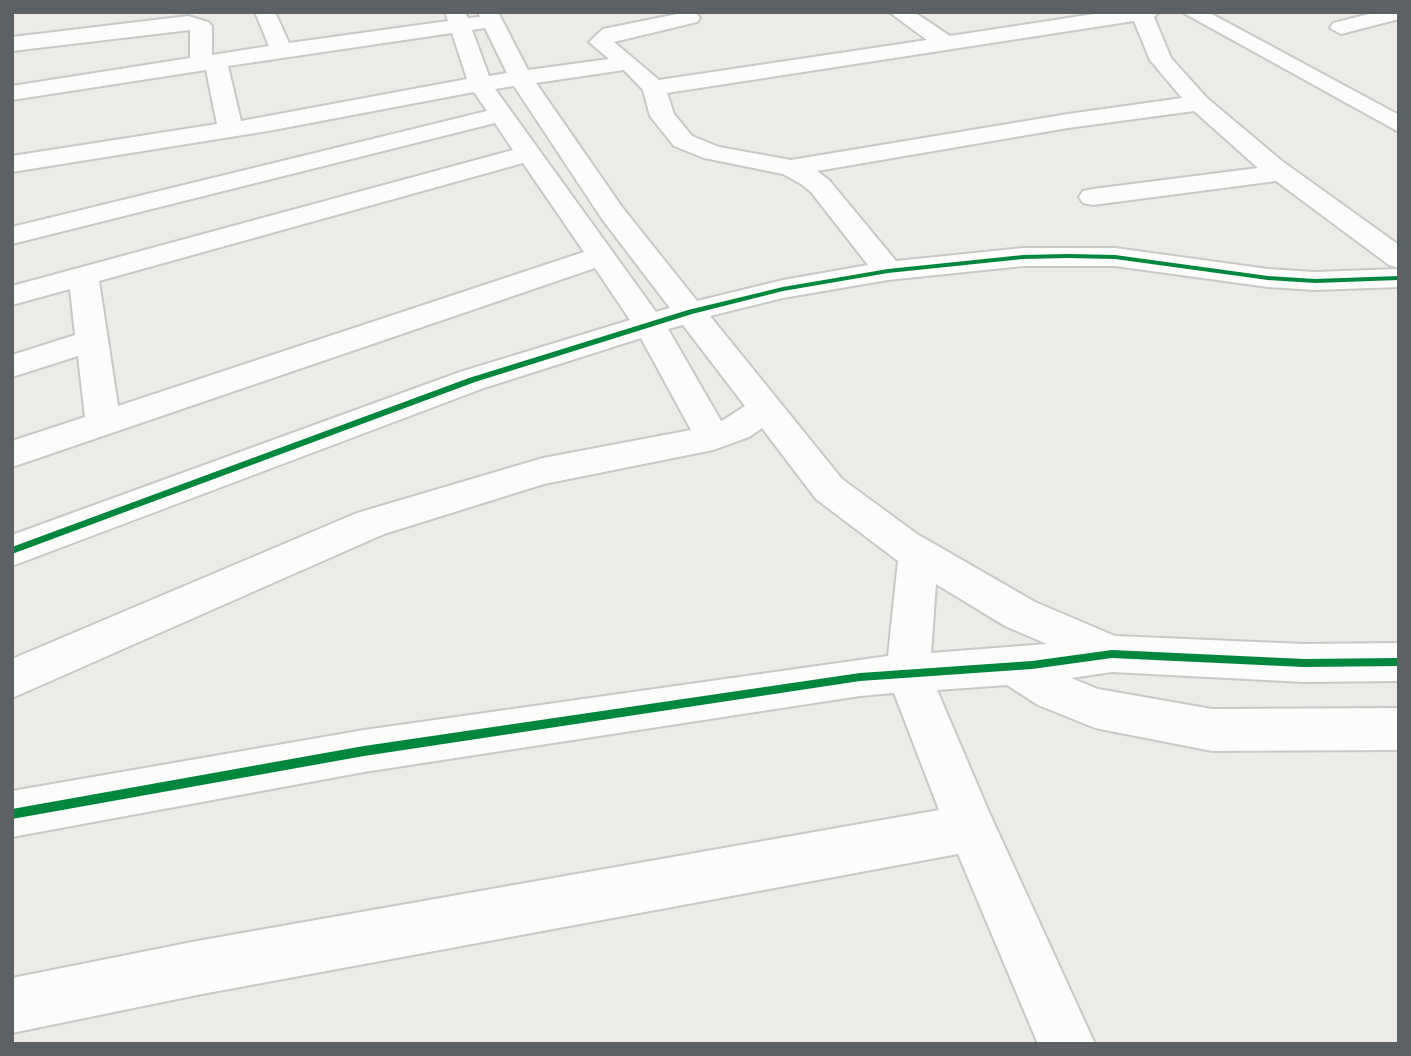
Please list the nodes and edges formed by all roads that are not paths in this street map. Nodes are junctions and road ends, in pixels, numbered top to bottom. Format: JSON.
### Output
{"nodes":[{"id":1,"x":265,"y":12,"type":"edge"},
{"id":2,"x":370,"y":12,"type":"edge"},
{"id":3,"x":899,"y":12,"type":"edge"},
{"id":4,"x":1192,"y":12,"type":"edge"},
{"id":5,"x":1145,"y":13,"type":"edge"},
{"id":6,"x":1399,"y":13,"type":"edge"},
{"id":7,"x":690,"y":18,"type":"dead end"},
{"id":8,"x":476,"y":20,"type":"edge"},
{"id":9,"x":1341,"y":28,"type":"dead end"},
{"id":10,"x":377,"y":36,"type":"junction"},
{"id":11,"x":12,"y":44,"type":"edge"},
{"id":12,"x":948,"y":44,"type":"junction"},
{"id":13,"x":282,"y":51,"type":"junction"},
{"id":14,"x":629,"y":63,"type":"junction"},
{"id":15,"x":209,"y":64,"type":"junction"},
{"id":16,"x":502,"y":81,"type":"junction"},
{"id":17,"x":654,"y":88,"type":"junction"},
{"id":18,"x":12,"y":93,"type":"edge"},
{"id":19,"x":1199,"y":103,"type":"junction"},
{"id":20,"x":500,"y":115,"type":"junction"},
{"id":21,"x":268,"y":124,"type":"junction"},
{"id":22,"x":1399,"y":125,"type":"edge"},
{"id":23,"x":231,"y":130,"type":"junction"},
{"id":24,"x":527,"y":153,"type":"junction"},
{"id":25,"x":12,"y":164,"type":"edge"},
{"id":26,"x":289,"y":166,"type":"junction"},
{"id":27,"x":791,"y":168,"type":"junction"},
{"id":28,"x":1280,"y":173,"type":"junction"},
{"id":29,"x":1093,"y":197,"type":"dead end"},
{"id":30,"x":314,"y":211,"type":"junction"},
{"id":31,"x":596,"y":217,"type":"junction"},
{"id":32,"x":12,"y":236,"type":"edge"},
{"id":33,"x":599,"y":257,"type":"junction"},
{"id":34,"x":1399,"y":259,"type":"edge"},
{"id":35,"x":888,"y":271,"type":"junction"},
{"id":36,"x":83,"y":276,"type":"junction"},
{"id":37,"x":1399,"y":278,"type":"edge"},
{"id":38,"x":12,"y":296,"type":"edge"},
{"id":39,"x":670,"y":319,"type":"junction"},
{"id":40,"x":91,"y":341,"type":"junction"},
{"id":41,"x":12,"y":366,"type":"edge"},
{"id":42,"x":742,"y":423,"type":"junction"},
{"id":43,"x":103,"y":424,"type":"junction"},
{"id":44,"x":12,"y":454,"type":"edge"},
{"id":45,"x":12,"y":551,"type":"edge"},
{"id":46,"x":919,"y":554,"type":"junction"},
{"id":47,"x":1095,"y":656,"type":"junction"},
{"id":48,"x":1399,"y":662,"type":"edge"},
{"id":49,"x":1022,"y":666,"type":"junction"},
{"id":50,"x":908,"y":673,"type":"junction"},
{"id":51,"x":12,"y":679,"type":"edge"},
{"id":52,"x":1399,"y":729,"type":"edge"},
{"id":53,"x":12,"y":814,"type":"edge"},
{"id":54,"x":971,"y":828,"type":"junction"},
{"id":55,"x":12,"y":1006,"type":"edge"},
{"id":56,"x":1067,"y":1044,"type":"edge"}],
"edges":[{"from":1,"to":13,"type":"street"},
{"from":2,"to":10,"type":"street"},
{"from":3,"to":12,"type":"street"},
{"from":4,"to":22,"type":"street"},
{"from":5,"to":12,"type":"street"},
{"from":5,"to":19,"type":"street"},
{"from":6,"to":9,"type":"street"},
{"from":7,"to":14,"type":"street"},
{"from":8,"to":10,"type":"street"},
{"from":8,"to":16,"type":"street"},
{"from":10,"to":13,"type":"street"},
{"from":11,"to":15,"type":"street"},
{"from":12,"to":17,"type":"street"},
{"from":13,"to":15,"type":"street"},
{"from":14,"to":16,"type":"street"},
{"from":14,"to":17,"type":"street"},
{"from":15,"to":18,"type":"street"},
{"from":15,"to":23,"type":"street"},
{"from":16,"to":20,"type":"street"},
{"from":16,"to":21,"type":"street"},
{"from":16,"to":31,"type":"street"},
{"from":17,"to":27,"type":"street"},
{"from":19,"to":27,"type":"street"},
{"from":19,"to":28,"type":"street"},
{"from":20,"to":24,"type":"street"},
{"from":20,"to":26,"type":"street"},
{"from":21,"to":23,"type":"street"},
{"from":21,"to":26,"type":"street"},
{"from":23,"to":25,"type":"street"},
{"from":24,"to":30,"type":"street"},
{"from":24,"to":31,"type":"street"},
{"from":26,"to":30,"type":"street"},
{"from":26,"to":32,"type":"street"},
{"from":27,"to":35,"type":"street"},
{"from":28,"to":29,"type":"street"},
{"from":28,"to":34,"type":"street"},
{"from":30,"to":36,"type":"street"},
{"from":31,"to":33,"type":"street"},
{"from":31,"to":39,"type":"street"},
{"from":33,"to":39,"type":"street"},
{"from":33,"to":43,"type":"street"},
{"from":35,"to":37,"type":"street"},
{"from":35,"to":39,"type":"street"},
{"from":36,"to":38,"type":"street"},
{"from":36,"to":40,"type":"street"},
{"from":39,"to":42,"type":"street"},
{"from":39,"to":42,"type":"street"},
{"from":39,"to":45,"type":"street"},
{"from":40,"to":41,"type":"street"},
{"from":40,"to":43,"type":"street"},
{"from":42,"to":46,"type":"street"},
{"from":42,"to":51,"type":"street"},
{"from":43,"to":44,"type":"street"},
{"from":46,"to":47,"type":"street"},
{"from":46,"to":50,"type":"street"},
{"from":47,"to":48,"type":"street"},
{"from":47,"to":49,"type":"street"},
{"from":49,"to":50,"type":"street"},
{"from":49,"to":52,"type":"street"},
{"from":50,"to":53,"type":"street"},
{"from":50,"to":54,"type":"street"},
{"from":54,"to":55,"type":"street"},
{"from":54,"to":56,"type":"street"}]}
